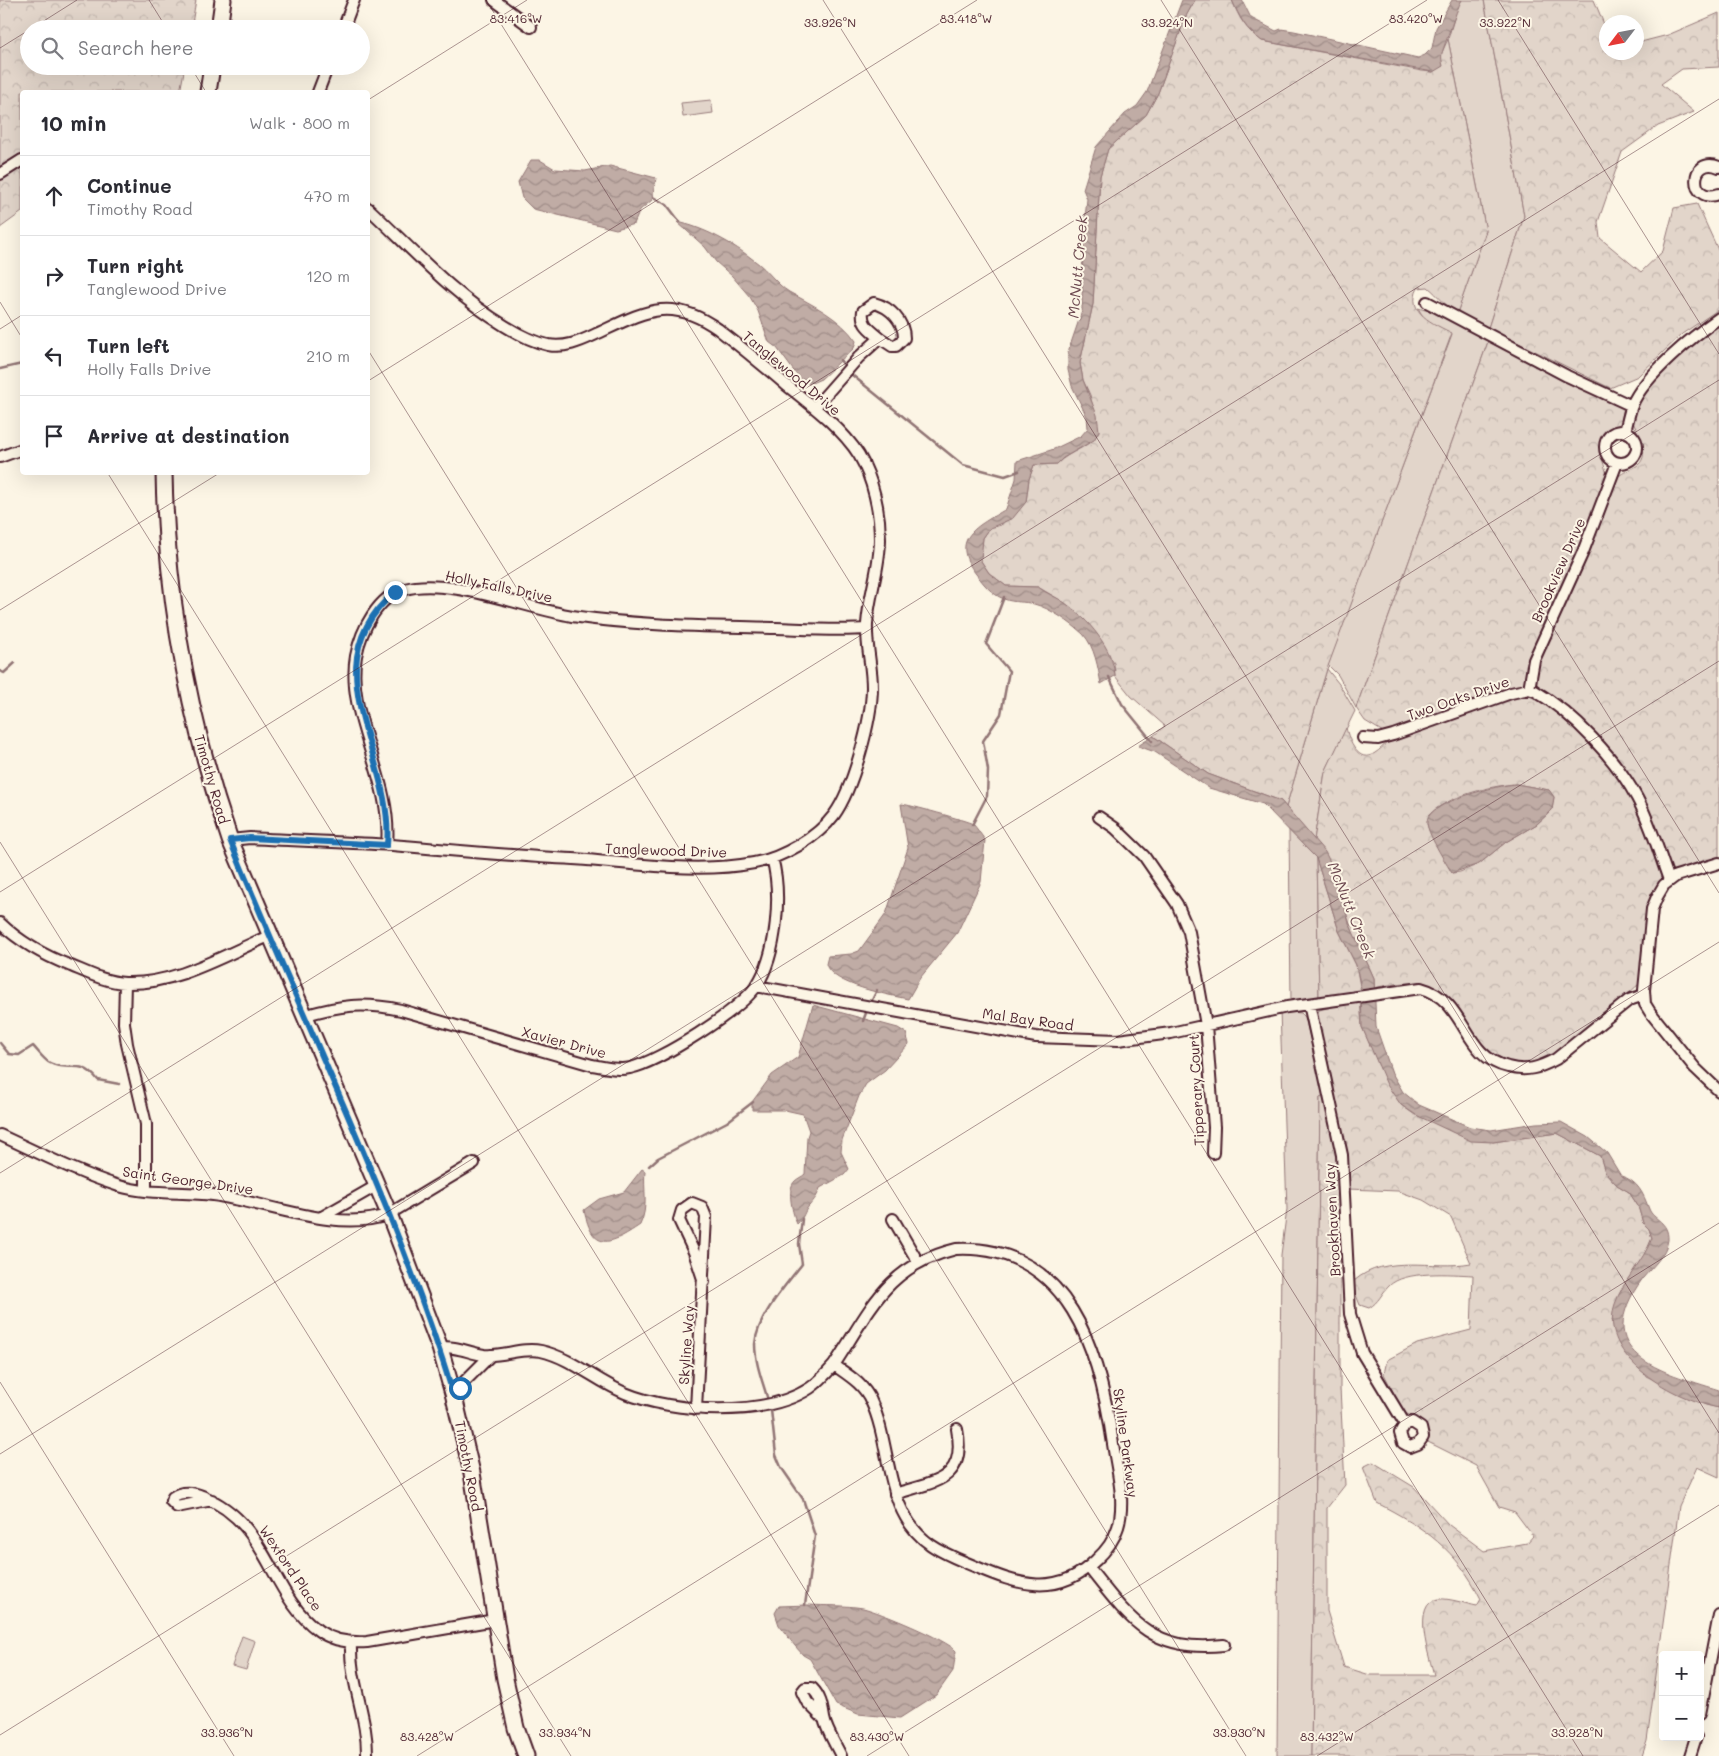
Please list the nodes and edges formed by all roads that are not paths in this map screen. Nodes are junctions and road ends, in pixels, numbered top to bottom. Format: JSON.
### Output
{"nodes":[{"id":1,"x":223,"y":0,"type":"edge"},
{"id":2,"x":354,"y":0,"type":"edge"},
{"id":3,"x":494,"y":0,"type":"edge"},
{"id":4,"x":220,"y":20,"type":"edge"},
{"id":5,"x":346,"y":20,"type":"edge"},
{"id":6,"x":531,"y":27,"type":"dead end"},
{"id":7,"x":211,"y":75,"type":"edge"},
{"id":8,"x":325,"y":75,"type":"edge"},
{"id":9,"x":208,"y":90,"type":"edge"},
{"id":10,"x":319,"y":90,"type":"edge"},
{"id":11,"x":20,"y":161,"type":"edge"},
{"id":12,"x":1719,"y":167,"type":"edge"},
{"id":13,"x":0,"y":174,"type":"edge"},
{"id":14,"x":1719,"y":194,"type":"edge"},
{"id":15,"x":370,"y":210,"type":"edge"},
{"id":16,"x":1427,"y":302,"type":"dead end"},
{"id":17,"x":1719,"y":318,"type":"edge"},
{"id":18,"x":880,"y":338,"type":"junction"},
{"id":19,"x":1632,"y":406,"type":"junction"},
{"id":20,"x":815,"y":408,"type":"junction"},
{"id":21,"x":1625,"y":432,"type":"junction"},
{"id":22,"x":20,"y":449,"type":"edge"},
{"id":23,"x":0,"y":457,"type":"edge"},
{"id":24,"x":1617,"y":463,"type":"junction"},
{"id":25,"x":164,"y":475,"type":"edge"},
{"id":26,"x":867,"y":630,"type":"junction"},
{"id":27,"x":1530,"y":689,"type":"junction"},
{"id":28,"x":1363,"y":738,"type":"dead end"},
{"id":29,"x":1099,"y":817,"type":"dead end"},
{"id":30,"x":230,"y":840,"type":"junction"},
{"id":31,"x":387,"y":845,"type":"junction"},
{"id":32,"x":772,"y":858,"type":"junction"},
{"id":33,"x":1719,"y":863,"type":"edge"},
{"id":34,"x":1669,"y":880,"type":"junction"},
{"id":35,"x":0,"y":923,"type":"edge"},
{"id":36,"x":269,"y":936,"type":"junction"},
{"id":37,"x":125,"y":983,"type":"junction"},
{"id":38,"x":756,"y":986,"type":"junction"},
{"id":39,"x":1644,"y":995,"type":"junction"},
{"id":40,"x":1309,"y":1004,"type":"junction"},
{"id":41,"x":304,"y":1016,"type":"junction"},
{"id":42,"x":1206,"y":1025,"type":"junction"},
{"id":43,"x":1719,"y":1091,"type":"edge"},
{"id":44,"x":0,"y":1135,"type":"edge"},
{"id":45,"x":1213,"y":1153,"type":"dead end"},
{"id":46,"x":474,"y":1163,"type":"dead end"},
{"id":47,"x":376,"y":1186,"type":"junction"},
{"id":48,"x":146,"y":1190,"type":"junction"},
{"id":49,"x":389,"y":1214,"type":"junction"},
{"id":50,"x":320,"y":1218,"type":"junction"},
{"id":51,"x":893,"y":1219,"type":"dead end"},
{"id":52,"x":918,"y":1262,"type":"junction"},
{"id":53,"x":704,"y":1282,"type":"junction"},
{"id":54,"x":440,"y":1348,"type":"junction"},
{"id":55,"x":491,"y":1355,"type":"junction"},
{"id":56,"x":834,"y":1365,"type":"junction"},
{"id":57,"x":453,"y":1393,"type":"junction"},
{"id":58,"x":696,"y":1409,"type":"junction"},
{"id":59,"x":1405,"y":1424,"type":"dead end"},
{"id":60,"x":957,"y":1429,"type":"dead end"},
{"id":61,"x":896,"y":1494,"type":"junction"},
{"id":62,"x":212,"y":1500,"type":"dead end"},
{"id":63,"x":1089,"y":1568,"type":"junction"},
{"id":64,"x":1719,"y":1615,"type":"edge"},
{"id":65,"x":495,"y":1620,"type":"junction"},
{"id":66,"x":351,"y":1642,"type":"junction"},
{"id":67,"x":1224,"y":1645,"type":"dead end"},
{"id":68,"x":1703,"y":1696,"type":"edge"},
{"id":69,"x":824,"y":1718,"type":"dead end"},
{"id":70,"x":1695,"y":1741,"type":"edge"},
{"id":71,"x":367,"y":1756,"type":"edge"},
{"id":72,"x":526,"y":1756,"type":"edge"},
{"id":73,"x":841,"y":1756,"type":"edge"},
{"id":74,"x":1690,"y":1756,"type":"edge"}],
"edges":[{"from":1,"to":4,"type":"main road"},
{"from":2,"to":5,"type":"street"},
{"from":3,"to":6,"type":"street"},
{"from":7,"to":9,"type":"main road"},
{"from":8,"to":10,"type":"street"},
{"from":11,"to":13,"type":"street"},
{"from":12,"to":14,"type":"street"},
{"from":15,"to":20,"type":"street","name":"Tanglewood Drive"},
{"from":16,"to":19,"type":"street"},
{"from":17,"to":19,"type":"street"},
{"from":18,"to":18,"type":"street"},
{"from":18,"to":20,"type":"street"},
{"from":19,"to":21,"type":"street"},
{"from":20,"to":26,"type":"street","name":"Tanglewood Drive"},
{"from":21,"to":24,"type":"street"},
{"from":21,"to":24,"type":"street"},
{"from":22,"to":23,"type":"street"},
{"from":24,"to":27,"type":"street","name":"Brookview Drive"},
{"from":25,"to":30,"type":"main road","name":"Timothy Road"},
{"from":26,"to":31,"type":"street","name":"Holly Falls Drive"},
{"from":26,"to":32,"type":"street","name":"Tanglewood Drive"},
{"from":27,"to":28,"type":"street","name":"Two Oaks Drive"},
{"from":27,"to":34,"type":"street","name":"Two Oaks Drive"},
{"from":29,"to":42,"type":"street","name":"Tipperary Court"},
{"from":30,"to":31,"type":"street","name":"Tanglewood Drive"},
{"from":30,"to":36,"type":"main road","name":"Timothy Road"},
{"from":31,"to":32,"type":"street","name":"Tanglewood Drive"},
{"from":32,"to":38,"type":"street","name":"Xavier Drive"},
{"from":33,"to":34,"type":"street"},
{"from":34,"to":39,"type":"street"},
{"from":35,"to":37,"type":"street"},
{"from":36,"to":37,"type":"street"},
{"from":36,"to":41,"type":"main road","name":"Timothy Road"},
{"from":37,"to":48,"type":"street"},
{"from":38,"to":41,"type":"street","name":"Xavier Drive"},
{"from":38,"to":42,"type":"street","name":"Mal Bay Road"},
{"from":39,"to":40,"type":"street","name":"Mal Bay Road"},
{"from":39,"to":43,"type":"street"},
{"from":40,"to":42,"type":"street","name":"Mal Bay Road"},
{"from":40,"to":59,"type":"street","name":"Brookhaven Way"},
{"from":41,"to":47,"type":"main road","name":"Timothy Road"},
{"from":42,"to":45,"type":"street","name":"Tipperary Court"},
{"from":44,"to":48,"type":"street","name":"Saint George Drive"},
{"from":46,"to":49,"type":"street"},
{"from":47,"to":49,"type":"main road","name":"Timothy Road"},
{"from":47,"to":50,"type":"street"},
{"from":48,"to":50,"type":"street","name":"Saint George Drive"},
{"from":49,"to":50,"type":"street","name":"Saint George Drive"},
{"from":49,"to":54,"type":"main road","name":"Timothy Road"},
{"from":51,"to":52,"type":"street"},
{"from":52,"to":56,"type":"street","name":"Skyline Parkway"},
{"from":52,"to":63,"type":"street","name":"Skyline Parkway"},
{"from":53,"to":53,"type":"street","name":"Skyline Way"},
{"from":53,"to":58,"type":"street","name":"Skyline Way"},
{"from":54,"to":55,"type":"street","name":"Skyline Parkway"},
{"from":54,"to":57,"type":"main road","name":"Timothy Road"},
{"from":55,"to":57,"type":"street"},
{"from":55,"to":58,"type":"street","name":"Skyline Parkway"},
{"from":56,"to":58,"type":"street","name":"Skyline Parkway"},
{"from":56,"to":61,"type":"street","name":"Skyline Parkway"},
{"from":57,"to":65,"type":"main road","name":"Timothy Road"},
{"from":60,"to":61,"type":"street"},
{"from":61,"to":63,"type":"street","name":"Skyline Parkway"},
{"from":62,"to":66,"type":"street","name":"Wexford Place"},
{"from":63,"to":67,"type":"street"},
{"from":64,"to":68,"type":"street"},
{"from":65,"to":66,"type":"street","name":"Wexford Place"},
{"from":65,"to":72,"type":"main road","name":"Timothy Road"},
{"from":66,"to":71,"type":"street"},
{"from":69,"to":73,"type":"street"},
{"from":70,"to":74,"type":"street"}]}
